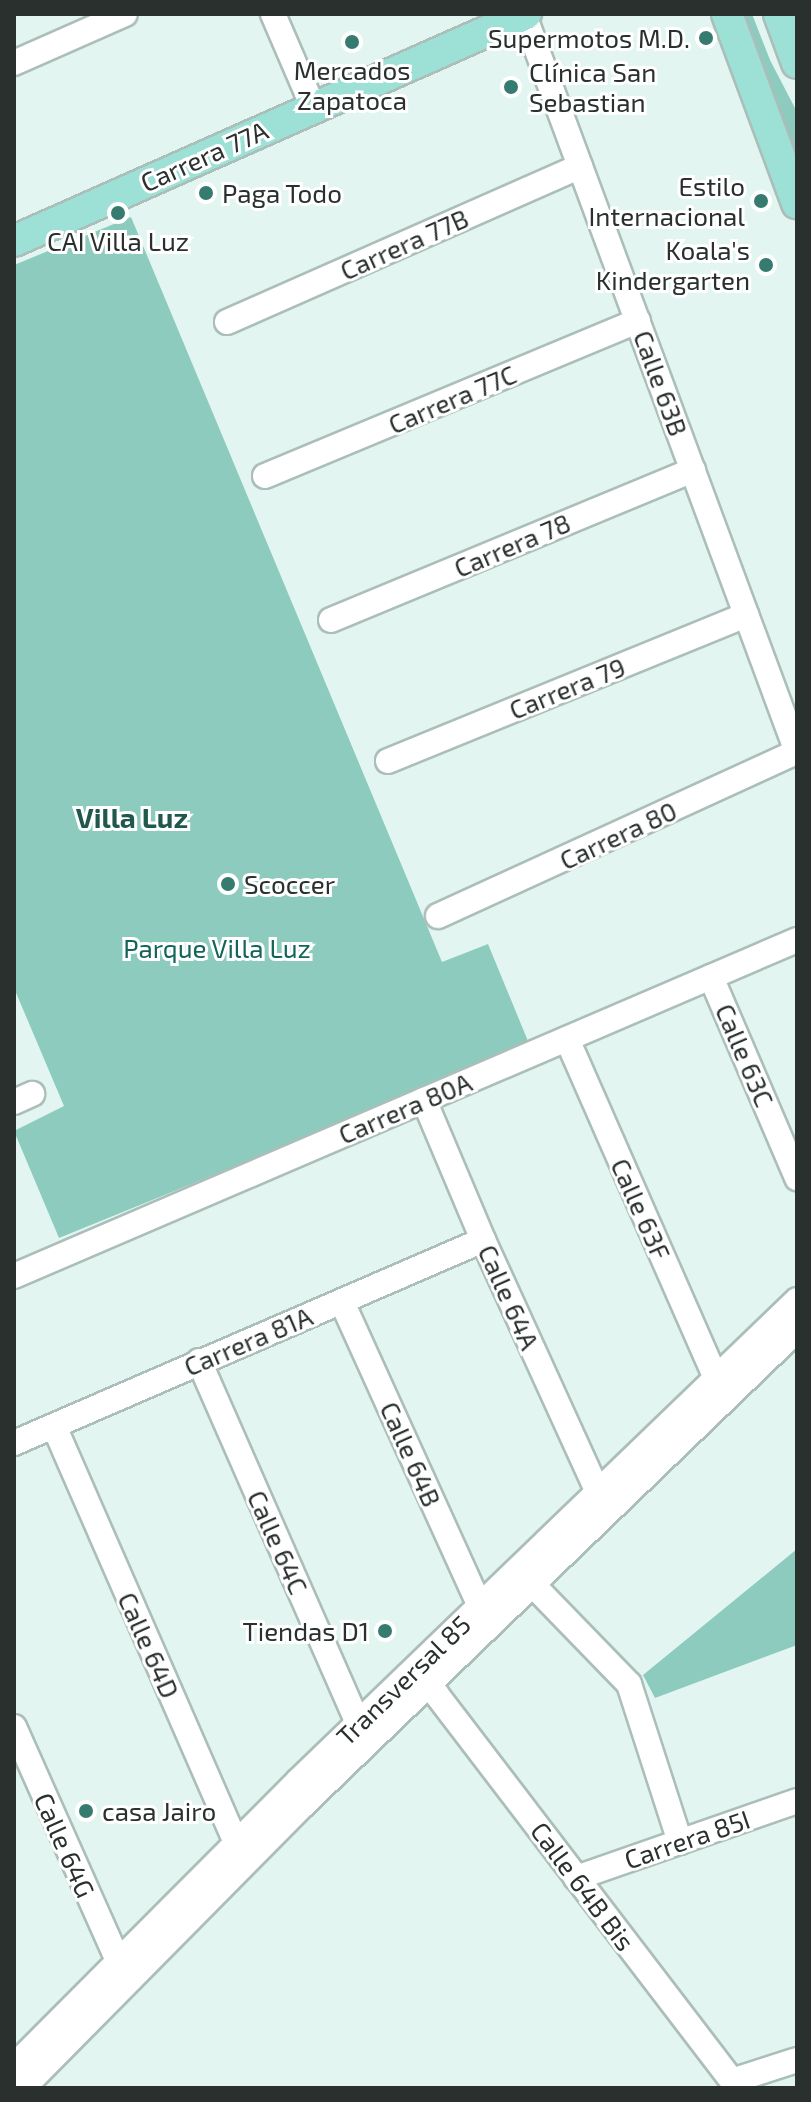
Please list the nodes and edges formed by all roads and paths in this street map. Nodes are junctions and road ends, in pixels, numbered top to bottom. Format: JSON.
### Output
{"nodes":[{"id":1,"x":125,"y":14,"type":"edge"},
{"id":2,"x":273,"y":14,"type":"edge"},
{"id":3,"x":525,"y":14,"type":"edge"},
{"id":4,"x":727,"y":14,"type":"edge"},
{"id":5,"x":779,"y":14,"type":"edge"},
{"id":6,"x":14,"y":63,"type":"edge"},
{"id":7,"x":797,"y":63,"type":"edge"},
{"id":8,"x":313,"y":107,"type":"junction"},
{"id":9,"x":580,"y":166,"type":"junction"},
{"id":10,"x":797,"y":203,"type":"edge"},
{"id":11,"x":14,"y":241,"type":"edge"},
{"id":12,"x":638,"y":321,"type":"junction"},
{"id":13,"x":227,"y":322,"type":"dead end"},
{"id":14,"x":693,"y":470,"type":"junction"},
{"id":15,"x":265,"y":476,"type":"dead end"},
{"id":16,"x":746,"y":615,"type":"junction"},
{"id":17,"x":331,"y":620,"type":"dead end"},
{"id":18,"x":797,"y":752,"type":"edge"},
{"id":19,"x":388,"y":761,"type":"dead end"},
{"id":20,"x":438,"y":916,"type":"dead end"},
{"id":21,"x":797,"y":940,"type":"edge"},
{"id":22,"x":711,"y":977,"type":"junction"},
{"id":23,"x":567,"y":1039,"type":"junction"},
{"id":24,"x":424,"y":1100,"type":"junction"},
{"id":25,"x":797,"y":1178,"type":"edge"},
{"id":26,"x":483,"y":1240,"type":"junction"},
{"id":27,"x":14,"y":1276,"type":"edge"},
{"id":28,"x":797,"y":1300,"type":"edge"},
{"id":29,"x":342,"y":1302,"type":"junction"},
{"id":30,"x":797,"y":1330,"type":"edge"},
{"id":31,"x":199,"y":1361,"type":"junction"},
{"id":32,"x":716,"y":1378,"type":"junction"},
{"id":33,"x":54,"y":1426,"type":"junction"},
{"id":34,"x":14,"y":1443,"type":"edge"},
{"id":35,"x":598,"y":1492,"type":"junction"},
{"id":36,"x":502,"y":1585,"type":"junction"},
{"id":37,"x":533,"y":1585,"type":"junction"},
{"id":38,"x":480,"y":1606,"type":"junction"},
{"id":39,"x":429,"y":1685,"type":"junction"},
{"id":40,"x":358,"y":1723,"type":"junction"},
{"id":41,"x":14,"y":1727,"type":"edge"},
{"id":42,"x":797,"y":1801,"type":"edge"},
{"id":43,"x":680,"y":1842,"type":"junction"},
{"id":44,"x":240,"y":1854,"type":"junction"},
{"id":45,"x":576,"y":1878,"type":"junction"},
{"id":46,"x":118,"y":1961,"type":"junction"},
{"id":47,"x":797,"y":2060,"type":"edge"},
{"id":48,"x":14,"y":2066,"type":"edge"},
{"id":49,"x":735,"y":2084,"type":"edge"},
{"id":50,"x":23,"y":2088,"type":"edge"}],
"edges":[{"from":1,"to":6,"type":"street"},
{"from":2,"to":8,"type":"street"},
{"from":3,"to":8,"type":"main road","name":"Carrera 77A"},
{"from":3,"to":9,"type":"street","name":"Calle 63B"},
{"from":4,"to":10,"type":"main road"},
{"from":5,"to":7,"type":"main road"},
{"from":8,"to":11,"type":"main road","name":"Carrera 77A"},
{"from":9,"to":12,"type":"street","name":"Calle 63B"},
{"from":9,"to":13,"type":"street","name":"Carrera 77B"},
{"from":12,"to":14,"type":"street","name":"Calle 63B"},
{"from":12,"to":15,"type":"street","name":"Carrera 77C"},
{"from":14,"to":16,"type":"street","name":"Calle 63B"},
{"from":14,"to":17,"type":"street","name":"Carrera 78"},
{"from":16,"to":18,"type":"street","name":"Calle 63B"},
{"from":16,"to":19,"type":"street","name":"Carrera 79"},
{"from":18,"to":20,"type":"street","name":"Carrera 80"},
{"from":21,"to":22,"type":"street","name":"Carrera 80A"},
{"from":22,"to":23,"type":"street","name":"Carrera 80A"},
{"from":22,"to":25,"type":"street","name":"Calle 63C"},
{"from":23,"to":24,"type":"street","name":"Carrera 80A"},
{"from":23,"to":32,"type":"street","name":"Calle 63F"},
{"from":24,"to":26,"type":"street","name":"Calle 64A"},
{"from":24,"to":27,"type":"street","name":"Carrera 80A"},
{"from":26,"to":29,"type":"street","name":"Carrera 81A"},
{"from":26,"to":35,"type":"street","name":"Calle 64A"},
{"from":28,"to":32,"type":"street","name":"Transversal 85"},
{"from":29,"to":31,"type":"street","name":"Carrera 81A"},
{"from":29,"to":38,"type":"street","name":"Calle 64B"},
{"from":30,"to":37,"type":"street","name":"Transversal 85"},
{"from":31,"to":33,"type":"street","name":"Carrera 81A"},
{"from":31,"to":40,"type":"street","name":"Calle 64C"},
{"from":32,"to":35,"type":"street","name":"Transversal 85"},
{"from":33,"to":34,"type":"street","name":"Carrera 81A"},
{"from":33,"to":44,"type":"street","name":"Calle 64D"},
{"from":35,"to":36,"type":"street","name":"Transversal 85"},
{"from":36,"to":38,"type":"street","name":"Transversal 85"},
{"from":36,"to":39,"type":"street"},
{"from":37,"to":39,"type":"street","name":"Transversal 85"},
{"from":37,"to":43,"type":"street"},
{"from":38,"to":40,"type":"street","name":"Transversal 85"},
{"from":39,"to":44,"type":"street","name":"Transversal 85"},
{"from":39,"to":45,"type":"street","name":"Calle 64B Bis"},
{"from":40,"to":44,"type":"street","name":"Transversal 85"},
{"from":41,"to":46,"type":"street","name":"Calle 64G"},
{"from":42,"to":43,"type":"street","name":"Carrera 85I"},
{"from":43,"to":45,"type":"street","name":"Carrera 85I"},
{"from":44,"to":46,"type":"street","name":"Transversal 85"},
{"from":44,"to":50,"type":"street","name":"Transversal 85"},
{"from":45,"to":49,"type":"street","name":"Calle 64B Bis"},
{"from":46,"to":48,"type":"street","name":"Transversal 85"},
{"from":47,"to":49,"type":"street"}]}
